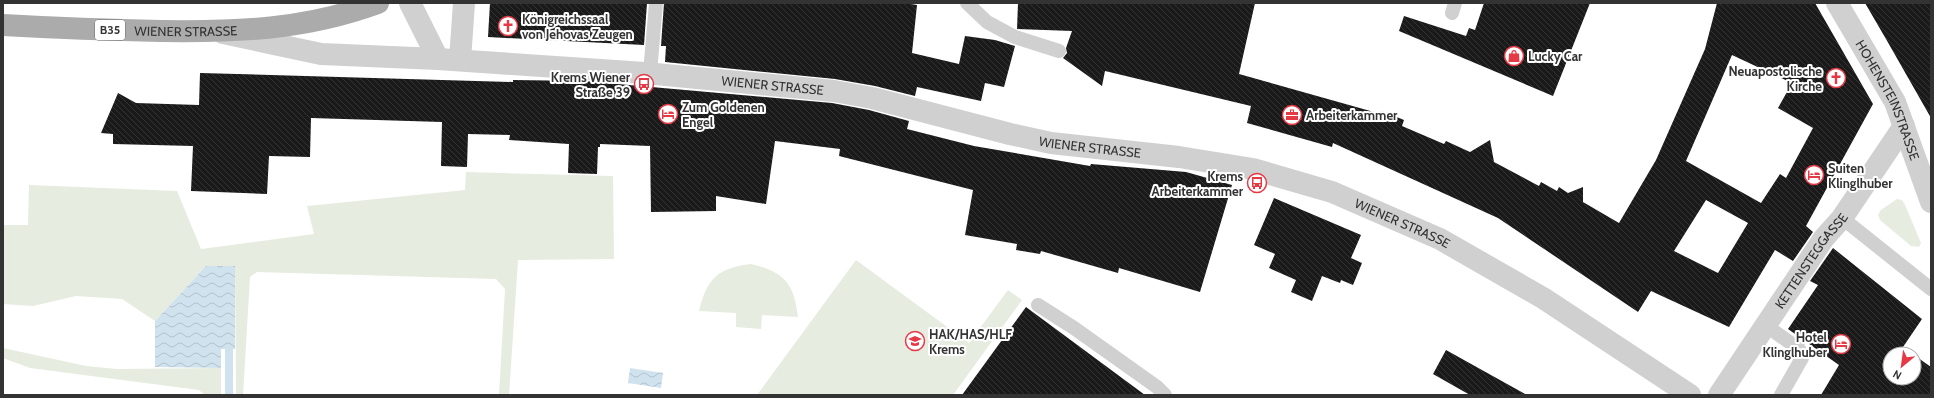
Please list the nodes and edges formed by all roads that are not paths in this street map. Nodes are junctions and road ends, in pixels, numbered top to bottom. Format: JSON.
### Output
{"nodes":[{"id":1,"x":378,"y":3,"type":"edge"},
{"id":2,"x":410,"y":3,"type":"edge"},
{"id":3,"x":464,"y":3,"type":"edge"},
{"id":4,"x":656,"y":3,"type":"edge"},
{"id":5,"x":967,"y":3,"type":"edge"},
{"id":6,"x":1837,"y":3,"type":"edge"},
{"id":7,"x":3,"y":25,"type":"edge"},
{"id":8,"x":216,"y":32,"type":"junction"},
{"id":9,"x":1059,"y":51,"type":"dead end"},
{"id":10,"x":438,"y":59,"type":"junction"},
{"id":11,"x":460,"y":60,"type":"junction"},
{"id":12,"x":650,"y":73,"type":"junction"},
{"id":13,"x":1904,"y":126,"type":"junction"},
{"id":14,"x":1931,"y":202,"type":"edge"},
{"id":15,"x":1842,"y":218,"type":"junction"},
{"id":16,"x":1931,"y":289,"type":"edge"},
{"id":17,"x":1038,"y":306,"type":"dead end"},
{"id":18,"x":1765,"y":325,"type":"junction"},
{"id":19,"x":1165,"y":395,"type":"edge"},
{"id":20,"x":1690,"y":395,"type":"edge"},
{"id":21,"x":1719,"y":395,"type":"edge"},
{"id":22,"x":1781,"y":395,"type":"edge"}],
"edges":[{"from":1,"to":8,"type":"main road","number":"B35"},
{"from":2,"to":10,"type":"street"},
{"from":3,"to":11,"type":"street"},
{"from":4,"to":12,"type":"lane"},
{"from":5,"to":9,"type":"lane"},
{"from":6,"to":13,"type":"street","name":"HOHENSTEINSTRASSE"},
{"from":7,"to":8,"type":"main road","name":"WIENER STRASSE","number":"B35"},
{"from":8,"to":10,"type":"street","name":"WIENER STRASSE"},
{"from":10,"to":11,"type":"street","name":"WIENER STRASSE"},
{"from":11,"to":12,"type":"street","name":"WIENER STRASSE"},
{"from":12,"to":20,"type":"street","name":"WIENER STRASSE"},
{"from":13,"to":14,"type":"street","name":"HOHENSTEINSTRASSE"},
{"from":13,"to":15,"type":"street","name":"KETTENSTEGGASSE"},
{"from":15,"to":16,"type":"lane"},
{"from":15,"to":18,"type":"street","name":"KETTENSTEGGASSE"},
{"from":17,"to":19,"type":"lane"},
{"from":18,"to":21,"type":"street","name":"KETTENSTEGGASSE"},
{"from":18,"to":22,"type":"lane"}]}
